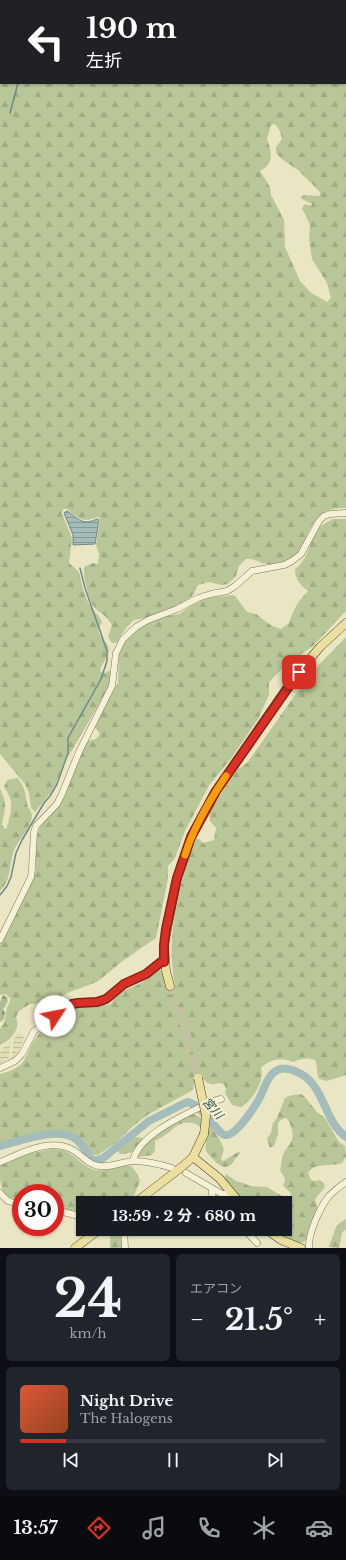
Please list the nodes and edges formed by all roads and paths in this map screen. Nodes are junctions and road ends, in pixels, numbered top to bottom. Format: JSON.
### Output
{"nodes":[{"id":1,"x":346,"y":513,"type":"edge"},
{"id":2,"x":346,"y":623,"type":"edge"},
{"id":3,"x":0,"y":940,"type":"edge"},
{"id":4,"x":164,"y":962,"type":"junction"},
{"id":5,"x":170,"y":986,"type":"tunnel mouth"},
{"id":6,"x":0,"y":1068,"type":"edge"},
{"id":7,"x":198,"y":1078,"type":"tunnel mouth"},
{"id":8,"x":221,"y":1099,"type":"dead end"},
{"id":9,"x":193,"y":1157,"type":"junction"},
{"id":10,"x":133,"y":1161,"type":"junction"},
{"id":11,"x":0,"y":1162,"type":"edge"},
{"id":12,"x":172,"y":1168,"type":"dead end"},
{"id":13,"x":186,"y":1173,"type":"dead end"},
{"id":14,"x":346,"y":1182,"type":"edge"},
{"id":15,"x":212,"y":1189,"type":"junction"},
{"id":16,"x":0,"y":1193,"type":"edge"},
{"id":17,"x":231,"y":1194,"type":"joint"},
{"id":18,"x":145,"y":1196,"type":"edge"},
{"id":19,"x":213,"y":1196,"type":"edge"},
{"id":20,"x":12,"y":1202,"type":"edge"},
{"id":21,"x":64,"y":1212,"type":"edge"},
{"id":22,"x":76,"y":1215,"type":"edge"},
{"id":23,"x":90,"y":1236,"type":"edge"},
{"id":24,"x":124,"y":1236,"type":"edge"},
{"id":25,"x":250,"y":1236,"type":"edge"},
{"id":26,"x":276,"y":1236,"type":"edge"},
{"id":27,"x":257,"y":1243,"type":"dead end"},
{"id":28,"x":74,"y":1248,"type":"edge"},
{"id":29,"x":125,"y":1248,"type":"edge"},
{"id":30,"x":301,"y":1248,"type":"edge"},
{"id":31,"x":309,"y":1248,"type":"edge"}],
"edges":[{"from":1,"to":3,"type":"street"},
{"from":2,"to":4,"type":"main road"},
{"from":4,"to":5,"type":"main road"},
{"from":4,"to":6,"type":"street"},
{"from":7,"to":9,"type":"main road","bridge":true},
{"from":8,"to":10,"type":"street"},
{"from":9,"to":17,"type":"main road"},
{"from":9,"to":18,"type":"main road"},
{"from":10,"to":11,"type":"street"},
{"from":10,"to":12,"type":"street"},
{"from":13,"to":15,"type":"street"},
{"from":14,"to":31,"type":"street"},
{"from":15,"to":17,"type":"street"},
{"from":15,"to":19,"type":"street"},
{"from":16,"to":20,"type":"street"},
{"from":21,"to":22,"type":"street"},
{"from":23,"to":28,"type":"main road"},
{"from":24,"to":29,"type":"street"},
{"from":25,"to":27,"type":"street"},
{"from":26,"to":30,"type":"main road"}]}
